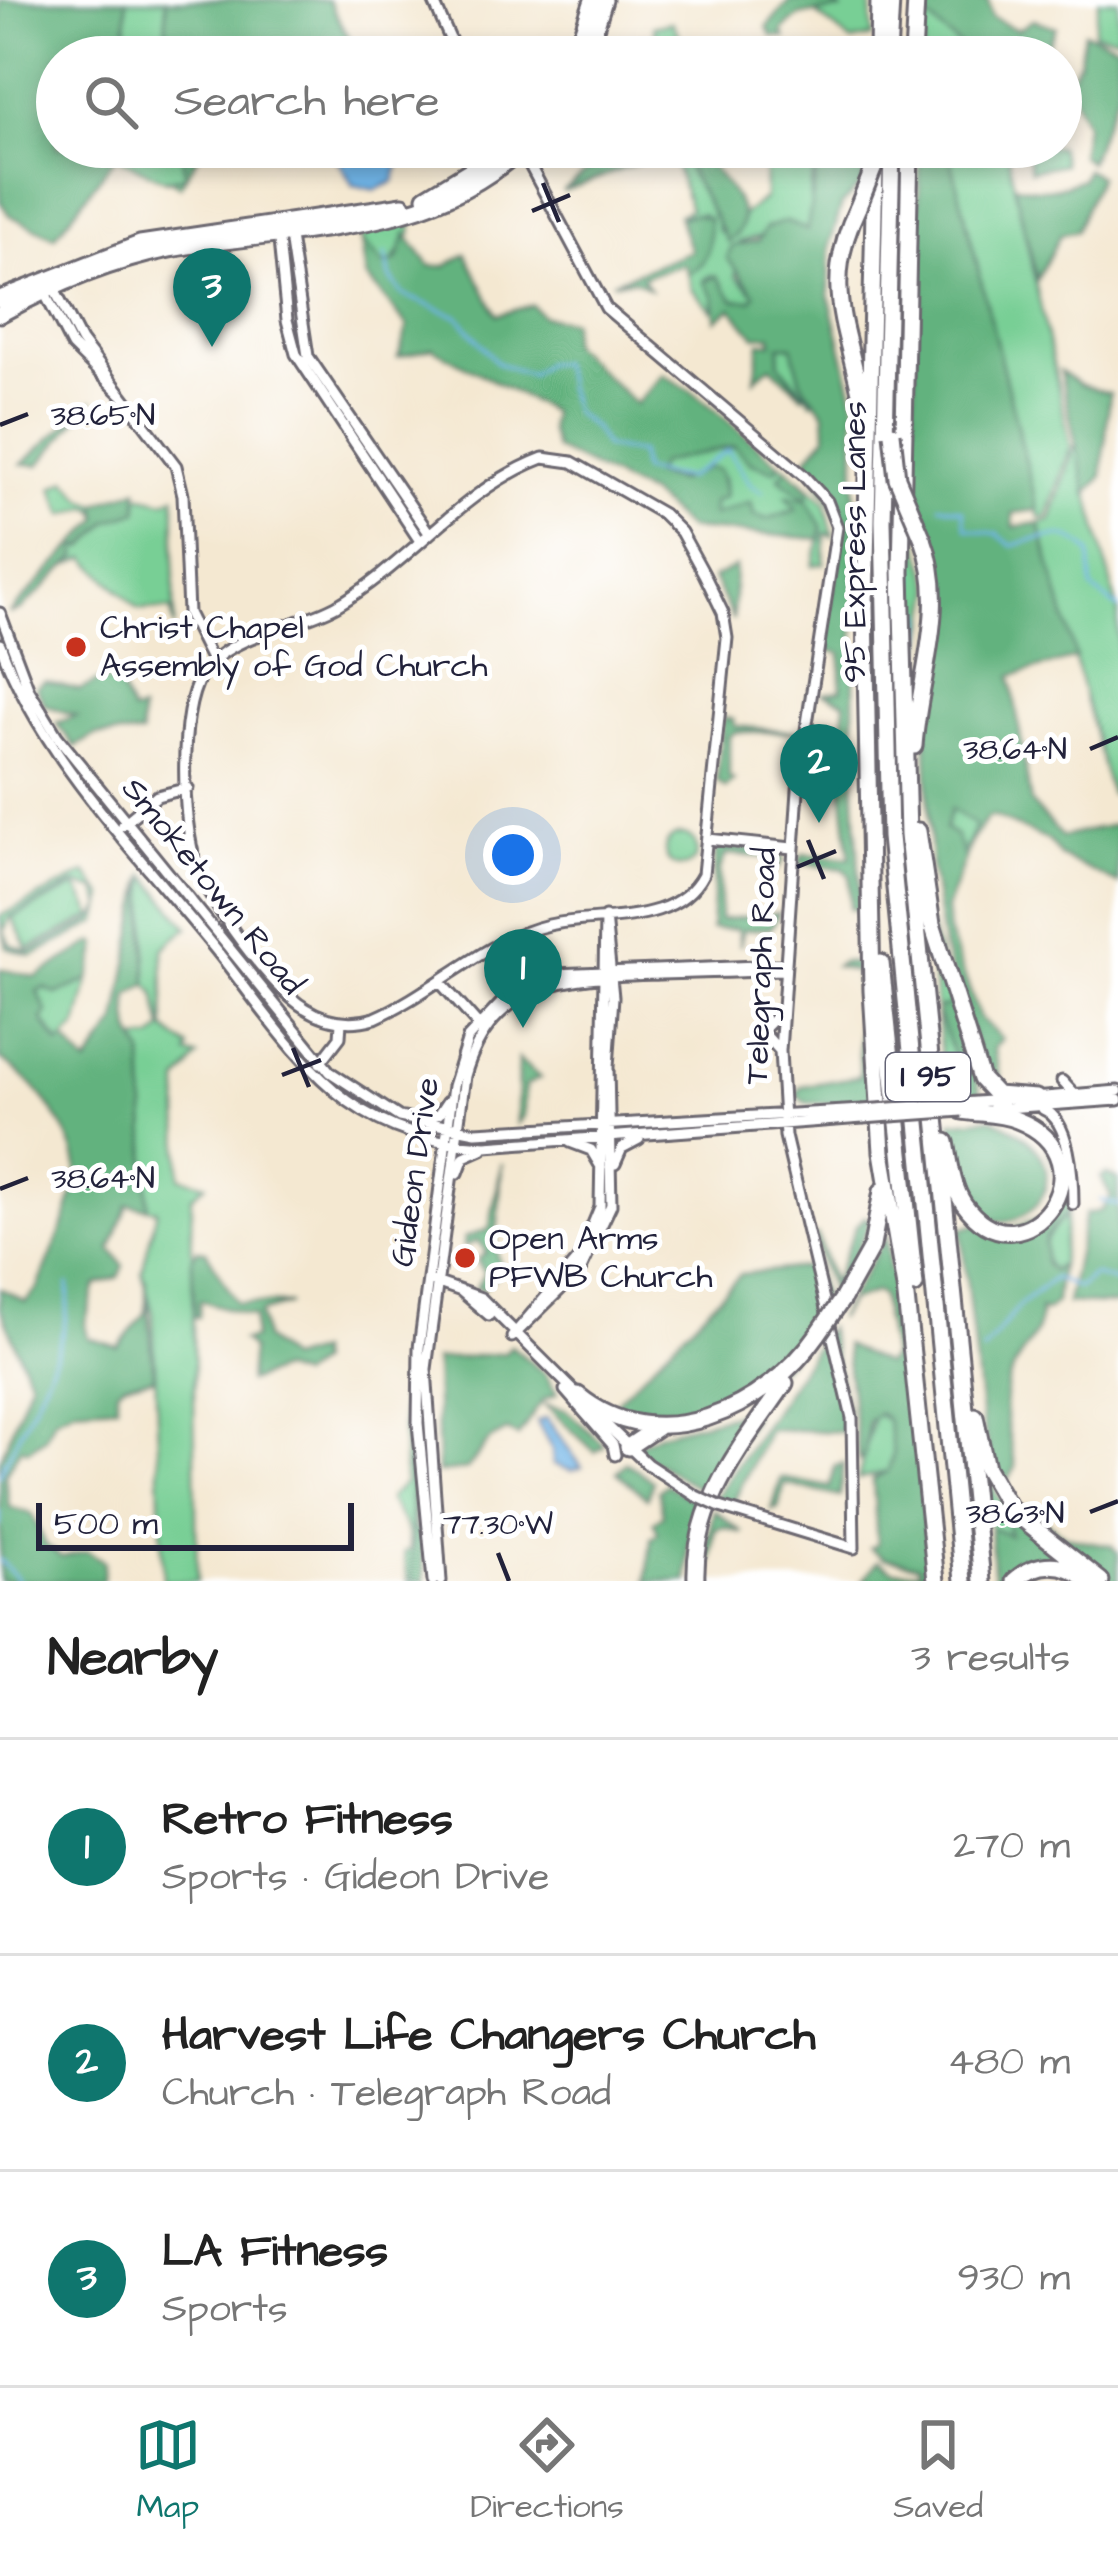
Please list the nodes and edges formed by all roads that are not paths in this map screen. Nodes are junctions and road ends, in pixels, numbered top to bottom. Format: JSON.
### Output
{"nodes":[{"id":1,"x":433,"y":0,"type":"edge"},
{"id":2,"x":593,"y":0,"type":"edge"},
{"id":3,"x":604,"y":0,"type":"edge"},
{"id":4,"x":879,"y":0,"type":"edge"},
{"id":5,"x":893,"y":0,"type":"edge"},
{"id":6,"x":916,"y":4,"type":"edge"},
{"id":7,"x":449,"y":36,"type":"edge"},
{"id":8,"x":581,"y":36,"type":"edge"},
{"id":9,"x":593,"y":36,"type":"edge"},
{"id":10,"x":878,"y":36,"type":"edge"},
{"id":11,"x":892,"y":36,"type":"edge"},
{"id":12,"x":915,"y":36,"type":"edge"},
{"id":13,"x":481,"y":168,"type":"edge"},
{"id":14,"x":531,"y":168,"type":"edge"},
{"id":15,"x":872,"y":168,"type":"edge"},
{"id":16,"x":878,"y":168,"type":"edge"},
{"id":17,"x":892,"y":168,"type":"edge"},
{"id":18,"x":910,"y":168,"type":"edge"},
{"id":19,"x":283,"y":228,"type":"junction"},
{"id":20,"x":890,"y":238,"type":"junction"},
{"id":21,"x":46,"y":284,"type":"junction"},
{"id":22,"x":0,"y":299,"type":"edge"},
{"id":23,"x":0,"y":314,"type":"edge"},
{"id":24,"x":867,"y":442,"type":"junction"},
{"id":25,"x":425,"y":537,"type":"junction"},
{"id":26,"x":901,"y":572,"type":"junction"},
{"id":27,"x":0,"y":613,"type":"edge"},
{"id":28,"x":233,"y":633,"type":"dead end"},
{"id":29,"x":262,"y":637,"type":"junction"},
{"id":30,"x":0,"y":644,"type":"edge"},
{"id":31,"x":212,"y":661,"type":"junction"},
{"id":32,"x":16,"y":671,"type":"junction"},
{"id":33,"x":914,"y":746,"type":"junction"},
{"id":34,"x":188,"y":788,"type":"junction"},
{"id":35,"x":122,"y":825,"type":"junction"},
{"id":36,"x":918,"y":831,"type":"junction"},
{"id":37,"x":870,"y":834,"type":"junction"},
{"id":38,"x":708,"y":839,"type":"junction"},
{"id":39,"x":792,"y":848,"type":"junction"},
{"id":40,"x":603,"y":923,"type":"junction"},
{"id":41,"x":782,"y":968,"type":"junction"},
{"id":42,"x":608,"y":972,"type":"junction"},
{"id":43,"x":439,"y":981,"type":"junction"},
{"id":44,"x":780,"y":1013,"type":"junction"},
{"id":45,"x":337,"y":1027,"type":"junction"},
{"id":46,"x":482,"y":1028,"type":"junction"},
{"id":47,"x":780,"y":1051,"type":"junction"},
{"id":48,"x":315,"y":1064,"type":"junction"},
{"id":49,"x":782,"y":1076,"type":"junction"},
{"id":50,"x":1063,"y":1082,"type":"dead end"},
{"id":51,"x":452,"y":1085,"type":"junction"},
{"id":52,"x":1075,"y":1095,"type":"junction"},
{"id":53,"x":1118,"y":1096,"type":"edge"},
{"id":54,"x":461,"y":1101,"type":"junction"},
{"id":55,"x":609,"y":1101,"type":"junction"},
{"id":56,"x":1031,"y":1102,"type":"junction"},
{"id":57,"x":962,"y":1107,"type":"junction"},
{"id":58,"x":837,"y":1111,"type":"junction"},
{"id":59,"x":863,"y":1114,"type":"junction"},
{"id":60,"x":784,"y":1118,"type":"junction"},
{"id":61,"x":905,"y":1118,"type":"junction"},
{"id":62,"x":641,"y":1122,"type":"junction"},
{"id":63,"x":414,"y":1123,"type":"junction"},
{"id":64,"x":606,"y":1131,"type":"junction"},
{"id":65,"x":488,"y":1132,"type":"junction"},
{"id":66,"x":653,"y":1134,"type":"junction"},
{"id":67,"x":419,"y":1135,"type":"junction"},
{"id":68,"x":451,"y":1137,"type":"junction"},
{"id":69,"x":565,"y":1140,"type":"junction"},
{"id":70,"x":881,"y":1140,"type":"junction"},
{"id":71,"x":946,"y":1142,"type":"junction"},
{"id":72,"x":491,"y":1145,"type":"junction"},
{"id":73,"x":609,"y":1172,"type":"junction"},
{"id":74,"x":441,"y":1177,"type":"junction"},
{"id":75,"x":450,"y":1188,"type":"junction"},
{"id":76,"x":1073,"y":1204,"type":"dead end"},
{"id":77,"x":441,"y":1249,"type":"junction"},
{"id":78,"x":432,"y":1280,"type":"junction"},
{"id":79,"x":470,"y":1290,"type":"junction"},
{"id":80,"x":531,"y":1322,"type":"junction"},
{"id":81,"x":514,"y":1335,"type":"junction"},
{"id":82,"x":532,"y":1348,"type":"junction"},
{"id":83,"x":802,"y":1355,"type":"junction"},
{"id":84,"x":571,"y":1392,"type":"junction"},
{"id":85,"x":945,"y":1410,"type":"junction"},
{"id":86,"x":975,"y":1416,"type":"junction"},
{"id":87,"x":667,"y":1423,"type":"junction"},
{"id":88,"x":621,"y":1451,"type":"junction"},
{"id":89,"x":437,"y":1581,"type":"edge"},
{"id":90,"x":696,"y":1581,"type":"edge"},
{"id":91,"x":940,"y":1581,"type":"edge"},
{"id":92,"x":963,"y":1581,"type":"edge"},
{"id":93,"x":986,"y":1581,"type":"edge"},
{"id":94,"x":1014,"y":1581,"type":"edge"},
{"id":95,"x":1088,"y":1581,"type":"edge"},
{"id":96,"x":1101,"y":1581,"type":"edge"}],
"edges":[{"from":1,"to":7,"type":"street"},
{"from":2,"to":8,"type":"highway"},
{"from":3,"to":9,"type":"highway"},
{"from":4,"to":10,"type":"highway"},
{"from":5,"to":11,"type":"highway"},
{"from":6,"to":12,"type":"highway"},
{"from":13,"to":19,"type":"highway"},
{"from":14,"to":39,"type":"street","name":"Telegraph Road"},
{"from":15,"to":24,"type":"highway","bridge":true},
{"from":16,"to":24,"type":"highway","number":"I 95"},
{"from":17,"to":20,"type":"highway","name":"95 Express Lanes"},
{"from":18,"to":26,"type":"highway","number":"I 95"},
{"from":19,"to":21,"type":"highway"},
{"from":19,"to":25,"type":"street"},
{"from":19,"to":25,"type":"street"},
{"from":20,"to":33,"type":"highway","bridge":true},
{"from":20,"to":85,"type":"highway","name":"95 Express Lanes"},
{"from":21,"to":22,"type":"highway"},
{"from":21,"to":23,"type":"highway"},
{"from":21,"to":31,"type":"street"},
{"from":24,"to":37,"type":"highway","number":"I 95"},
{"from":25,"to":29,"type":"street"},
{"from":25,"to":38,"type":"street"},
{"from":26,"to":33,"type":"highway"},
{"from":26,"to":93,"type":"highway","number":"I 95"},
{"from":27,"to":32,"type":"street","name":"Smoketown Road"},
{"from":28,"to":29,"type":"street"},
{"from":29,"to":31,"type":"street"},
{"from":30,"to":32,"type":"street","name":"Smoketown Road"},
{"from":31,"to":34,"type":"street"},
{"from":32,"to":35,"type":"street","name":"Smoketown Road"},
{"from":33,"to":36,"type":"highway"},
{"from":34,"to":35,"type":"street"},
{"from":34,"to":45,"type":"street"},
{"from":35,"to":48,"type":"street","name":"Smoketown Road"},
{"from":36,"to":56,"type":"highway"},
{"from":36,"to":71,"type":"highway"},
{"from":37,"to":70,"type":"highway"},
{"from":37,"to":91,"type":"highway","number":"I 95"},
{"from":38,"to":39,"type":"street"},
{"from":38,"to":40,"type":"street"},
{"from":39,"to":41,"type":"street","name":"Telegraph Road"},
{"from":40,"to":42,"type":"street"},
{"from":40,"to":43,"type":"street"},
{"from":41,"to":42,"type":"street","name":"Gideon Drive"},
{"from":41,"to":44,"type":"street","name":"Telegraph Road"},
{"from":42,"to":46,"type":"street","name":"Gideon Drive"},
{"from":42,"to":55,"type":"street"},
{"from":42,"to":64,"type":"street"},
{"from":43,"to":45,"type":"street"},
{"from":43,"to":46,"type":"street"},
{"from":44,"to":47,"type":"street","name":"Telegraph Road"},
{"from":44,"to":47,"type":"street"},
{"from":45,"to":48,"type":"street"},
{"from":46,"to":51,"type":"street","name":"Gideon Drive"},
{"from":46,"to":54,"type":"street","name":"Gideon Drive"},
{"from":47,"to":49,"type":"street","name":"Telegraph Road"},
{"from":48,"to":63,"type":"street","name":"Smoketown Road"},
{"from":48,"to":67,"type":"street","name":"Smoketown Road"},
{"from":49,"to":58,"type":"street"},
{"from":49,"to":60,"type":"street","name":"Telegraph Road"},
{"from":50,"to":52,"type":"street"},
{"from":51,"to":63,"type":"street"},
{"from":51,"to":68,"type":"street","name":"Gideon Drive"},
{"from":52,"to":53,"type":"street"},
{"from":52,"to":56,"type":"street"},
{"from":53,"to":56,"type":"street"},
{"from":54,"to":65,"type":"street"},
{"from":54,"to":68,"type":"street","name":"Gideon Drive"},
{"from":55,"to":62,"type":"street"},
{"from":55,"to":64,"type":"street"},
{"from":56,"to":57,"type":"street"},
{"from":56,"to":76,"type":"street"},
{"from":57,"to":61,"type":"street","bridge":true},
{"from":57,"to":71,"type":"highway"},
{"from":58,"to":59,"type":"street"},
{"from":58,"to":60,"type":"street"},
{"from":59,"to":60,"type":"street"},
{"from":59,"to":61,"type":"street","bridge":true},
{"from":60,"to":62,"type":"street"},
{"from":60,"to":66,"type":"street"},
{"from":60,"to":88,"type":"street","name":"Telegraph Road","bridge":true},
{"from":61,"to":85,"type":"highway"},
{"from":62,"to":64,"type":"street"},
{"from":63,"to":68,"type":"street","name":"Smoketown Road"},
{"from":64,"to":65,"type":"street"},
{"from":64,"to":66,"type":"street"},
{"from":64,"to":69,"type":"street"},
{"from":64,"to":73,"type":"street"},
{"from":65,"to":68,"type":"street"},
{"from":66,"to":73,"type":"street"},
{"from":67,"to":68,"type":"street","name":"Smoketown Road"},
{"from":67,"to":74,"type":"street"},
{"from":68,"to":72,"type":"street"},
{"from":68,"to":74,"type":"street","name":"Gideon Drive"},
{"from":68,"to":75,"type":"street","name":"Gideon Drive"},
{"from":69,"to":72,"type":"street"},
{"from":69,"to":73,"type":"street"},
{"from":70,"to":83,"type":"highway","bridge":true},
{"from":70,"to":91,"type":"highway"},
{"from":71,"to":86,"type":"highway"},
{"from":72,"to":75,"type":"street"},
{"from":73,"to":80,"type":"street"},
{"from":73,"to":81,"type":"street"},
{"from":74,"to":78,"type":"street","name":"Gideon Drive"},
{"from":75,"to":77,"type":"street","name":"Gideon Drive"},
{"from":77,"to":78,"type":"street","name":"Gideon Drive"},
{"from":77,"to":79,"type":"street"},
{"from":78,"to":79,"type":"street"},
{"from":78,"to":81,"type":"street"},
{"from":78,"to":89,"type":"street","name":"Gideon Drive"},
{"from":79,"to":81,"type":"street"},
{"from":80,"to":81,"type":"street"},
{"from":80,"to":82,"type":"street"},
{"from":81,"to":82,"type":"street"},
{"from":81,"to":84,"type":"street"},
{"from":82,"to":84,"type":"street"},
{"from":83,"to":87,"type":"highway"},
{"from":83,"to":90,"type":"highway"},
{"from":84,"to":87,"type":"highway"},
{"from":84,"to":88,"type":"street"},
{"from":85,"to":92,"type":"highway","name":"95 Express Lanes"},
{"from":86,"to":93,"type":"highway"},
{"from":86,"to":96,"type":"highway"},
{"from":87,"to":88,"type":"highway"},
{"from":94,"to":95,"type":"highway"}]}
